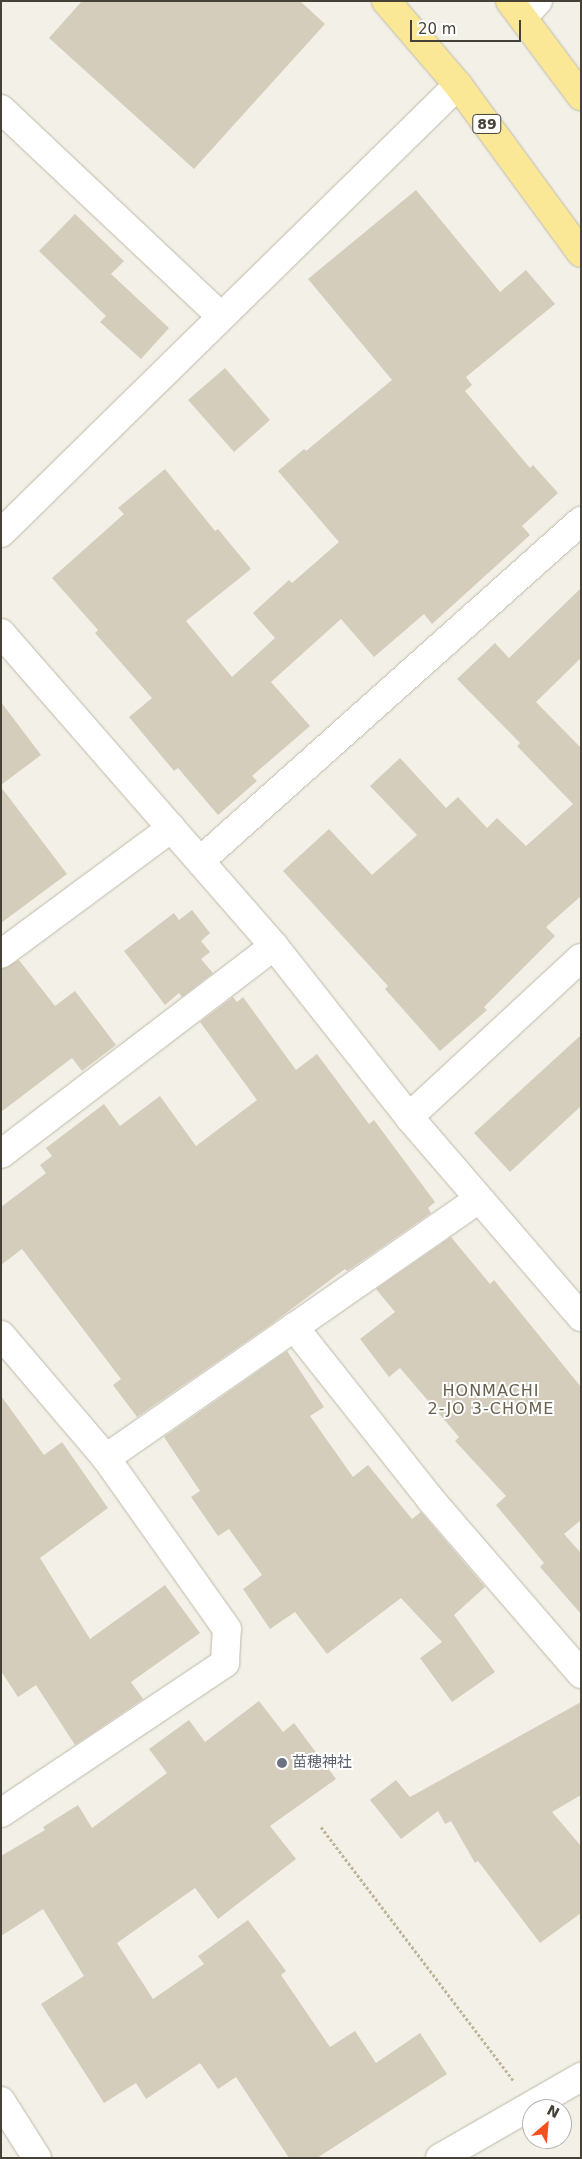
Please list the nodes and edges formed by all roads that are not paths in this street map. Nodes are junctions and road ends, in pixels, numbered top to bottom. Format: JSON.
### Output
{"nodes":[{"id":1,"x":386,"y":1,"type":"edge"},
{"id":2,"x":524,"y":7,"type":"edge"},
{"id":3,"x":458,"y":85,"type":"junction"},
{"id":4,"x":581,"y":96,"type":"edge"},
{"id":5,"x":1,"y":109,"type":"edge"},
{"id":6,"x":581,"y":253,"type":"edge"},
{"id":7,"x":221,"y":316,"type":"junction"},
{"id":8,"x":581,"y":521,"type":"edge"},
{"id":9,"x":1,"y":533,"type":"edge"},
{"id":10,"x":1,"y":634,"type":"edge"},
{"id":11,"x":171,"y":828,"type":"junction"},
{"id":12,"x":200,"y":861,"type":"junction"},
{"id":13,"x":274,"y":946,"type":"junction"},
{"id":14,"x":1,"y":954,"type":"edge"},
{"id":15,"x":581,"y":958,"type":"edge"},
{"id":16,"x":409,"y":1117,"type":"junction"},
{"id":17,"x":1,"y":1154,"type":"edge"},
{"id":18,"x":479,"y":1200,"type":"junction"},
{"id":19,"x":581,"y":1317,"type":"edge"},
{"id":20,"x":294,"y":1328,"type":"junction"},
{"id":21,"x":1,"y":1335,"type":"edge"},
{"id":22,"x":106,"y":1458,"type":"junction"},
{"id":23,"x":581,"y":1674,"type":"edge"},
{"id":24,"x":1,"y":1813,"type":"edge"},
{"id":25,"x":581,"y":2077,"type":"edge"},
{"id":26,"x":1,"y":2101,"type":"edge"},
{"id":27,"x":37,"y":2158,"type":"edge"},
{"id":28,"x":440,"y":2158,"type":"edge"}],
"edges":[{"from":1,"to":3,"type":"main road","number":"89"},
{"from":2,"to":4,"type":"main road"},
{"from":3,"to":6,"type":"main road","number":"89"},
{"from":3,"to":7,"type":"street"},
{"from":5,"to":7,"type":"street"},
{"from":7,"to":9,"type":"street"},
{"from":8,"to":12,"type":"street"},
{"from":10,"to":11,"type":"street"},
{"from":11,"to":12,"type":"street"},
{"from":11,"to":14,"type":"street"},
{"from":12,"to":13,"type":"street"},
{"from":13,"to":16,"type":"street"},
{"from":13,"to":17,"type":"street"},
{"from":15,"to":16,"type":"street"},
{"from":16,"to":18,"type":"street"},
{"from":18,"to":19,"type":"street"},
{"from":18,"to":20,"type":"street"},
{"from":20,"to":22,"type":"street"},
{"from":20,"to":23,"type":"street"},
{"from":21,"to":22,"type":"street"},
{"from":22,"to":24,"type":"street"},
{"from":25,"to":28,"type":"street"},
{"from":26,"to":27,"type":"street"}]}
